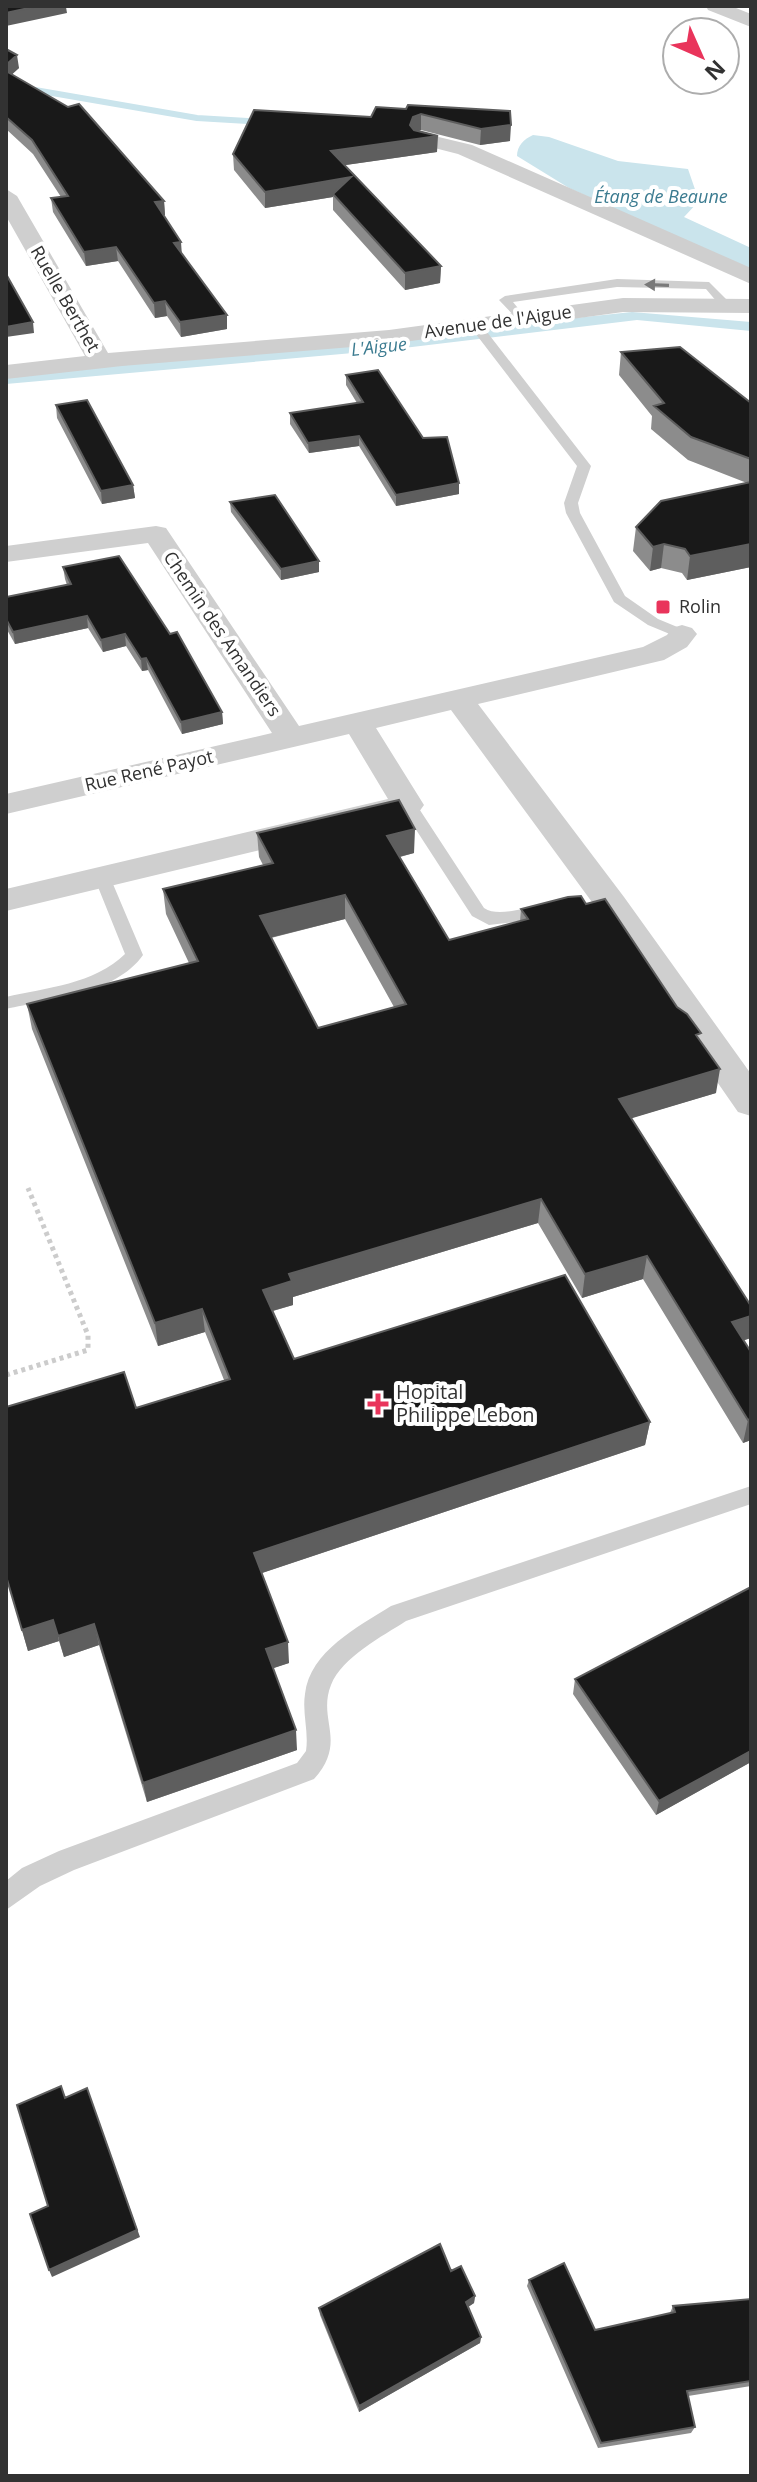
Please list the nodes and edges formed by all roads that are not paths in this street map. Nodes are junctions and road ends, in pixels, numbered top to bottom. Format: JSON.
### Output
{"nodes":[{"id":1,"x":715,"y":6,"type":"edge"},
{"id":2,"x":751,"y":21,"type":"edge"},
{"id":3,"x":422,"y":139,"type":"edge"},
{"id":4,"x":6,"y":196,"type":"edge"},
{"id":5,"x":751,"y":277,"type":"edge"},
{"id":6,"x":739,"y":306,"type":"edge"},
{"id":7,"x":482,"y":335,"type":"junction"},
{"id":8,"x":100,"y":361,"type":"junction"},
{"id":9,"x":6,"y":372,"type":"edge"},
{"id":10,"x":6,"y":554,"type":"edge"},
{"id":11,"x":682,"y":634,"type":"joint"},
{"id":12,"x":459,"y":700,"type":"junction"},
{"id":13,"x":358,"y":723,"type":"junction"},
{"id":14,"x":292,"y":739,"type":"junction"},
{"id":15,"x":6,"y":804,"type":"edge"},
{"id":16,"x":408,"y":805,"type":"junction"},
{"id":17,"x":102,"y":877,"type":"junction"},
{"id":18,"x":6,"y":900,"type":"edge"},
{"id":19,"x":565,"y":911,"type":"edge"},
{"id":20,"x":6,"y":1003,"type":"edge"},
{"id":21,"x":751,"y":1102,"type":"edge"},
{"id":22,"x":751,"y":1495,"type":"edge"},
{"id":23,"x":6,"y":1897,"type":"edge"}],
"edges":[{"from":1,"to":2,"type":"street"},
{"from":3,"to":5,"type":"street"},
{"from":4,"to":8,"type":"street","name":"Ruelle Berthet"},
{"from":6,"to":7,"type":"street","name":"Avenue de l'Aigue"},
{"from":7,"to":8,"type":"street","name":"Avenue de l'Aigue"},
{"from":7,"to":11,"type":"lane"},
{"from":8,"to":9,"type":"street","name":"Avenue de l'Aigue"},
{"from":10,"to":14,"type":"street","name":"Chemin des Amandiers"},
{"from":11,"to":12,"type":"street","name":"Rue René Payot"},
{"from":12,"to":13,"type":"street","name":"Rue René Payot"},
{"from":12,"to":21,"type":"street"},
{"from":13,"to":14,"type":"street","name":"Rue René Payot"},
{"from":13,"to":16,"type":"street"},
{"from":14,"to":15,"type":"street","name":"Rue René Payot"},
{"from":16,"to":17,"type":"street"},
{"from":16,"to":19,"type":"lane"},
{"from":17,"to":18,"type":"street"},
{"from":17,"to":20,"type":"lane"},
{"from":22,"to":23,"type":"lane"}]}
